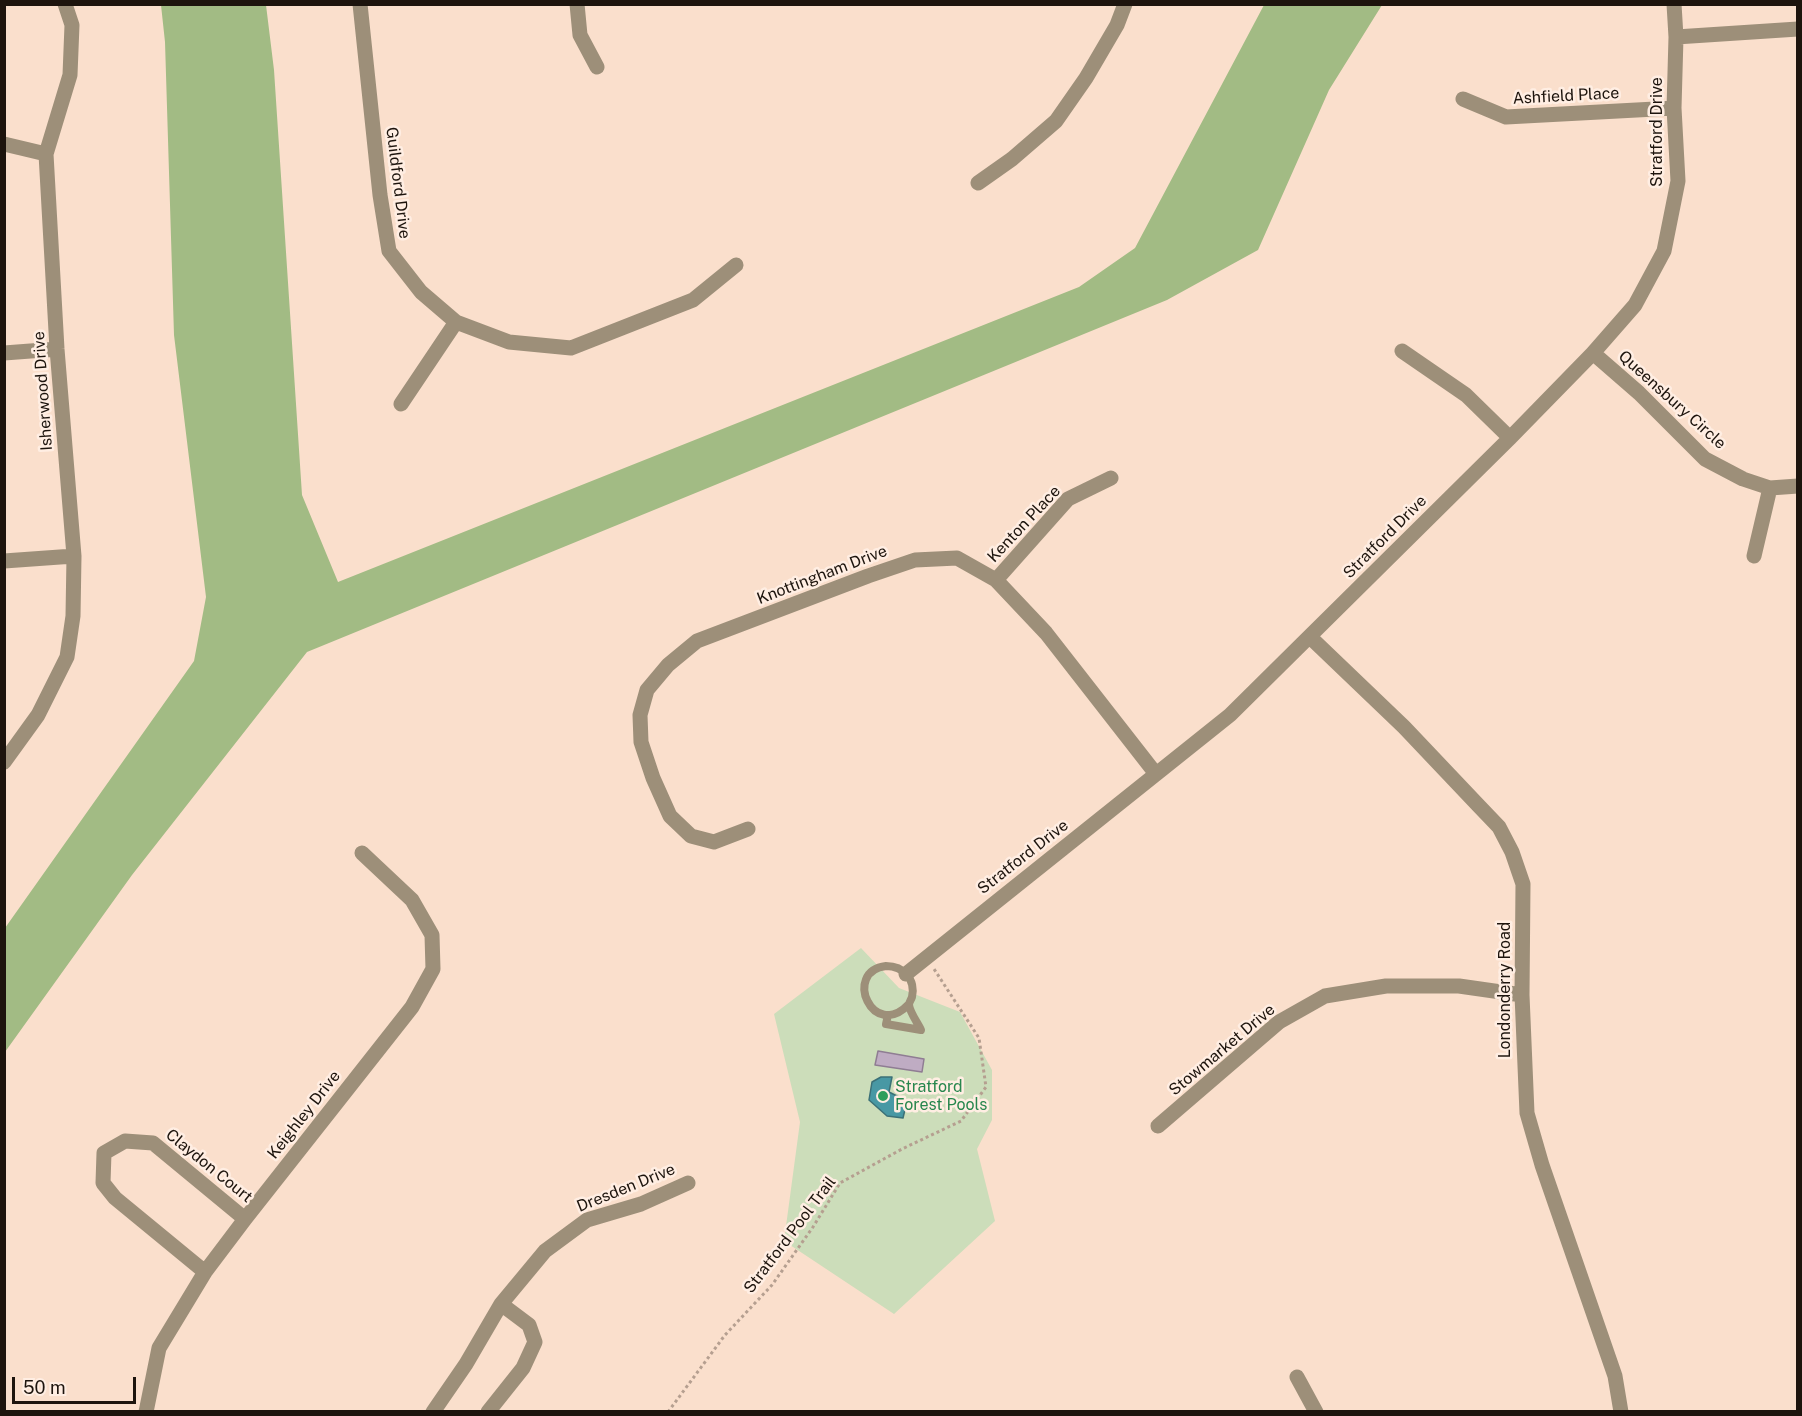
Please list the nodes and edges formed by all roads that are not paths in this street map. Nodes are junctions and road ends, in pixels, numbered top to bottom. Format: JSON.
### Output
{"nodes":[{"id":1,"x":65,"y":4,"type":"edge"},
{"id":2,"x":360,"y":4,"type":"edge"},
{"id":3,"x":577,"y":4,"type":"edge"},
{"id":4,"x":1125,"y":4,"type":"edge"},
{"id":5,"x":1674,"y":4,"type":"edge"},
{"id":6,"x":1797,"y":29,"type":"edge"},
{"id":7,"x":1676,"y":37,"type":"junction"},
{"id":8,"x":597,"y":67,"type":"dead end"},
{"id":9,"x":1463,"y":99,"type":"dead end"},
{"id":10,"x":1674,"y":108,"type":"junction"},
{"id":11,"x":4,"y":144,"type":"edge"},
{"id":12,"x":46,"y":154,"type":"junction"},
{"id":13,"x":978,"y":183,"type":"dead end"},
{"id":14,"x":736,"y":265,"type":"dead end"},
{"id":15,"x":456,"y":321,"type":"junction"},
{"id":16,"x":57,"y":349,"type":"junction"},
{"id":17,"x":1402,"y":351,"type":"dead end"},
{"id":18,"x":4,"y":352,"type":"edge"},
{"id":19,"x":1593,"y":353,"type":"junction"},
{"id":20,"x":401,"y":404,"type":"dead end"},
{"id":21,"x":1510,"y":438,"type":"junction"},
{"id":22,"x":1111,"y":478,"type":"dead end"},
{"id":23,"x":1797,"y":486,"type":"edge"},
{"id":24,"x":1770,"y":488,"type":"junction"},
{"id":25,"x":74,"y":556,"type":"junction"},
{"id":26,"x":1754,"y":556,"type":"dead end"},
{"id":27,"x":4,"y":561,"type":"edge"},
{"id":28,"x":996,"y":580,"type":"junction"},
{"id":29,"x":1310,"y":637,"type":"junction"},
{"id":30,"x":4,"y":762,"type":"edge"},
{"id":31,"x":1156,"y":774,"type":"junction"},
{"id":32,"x":748,"y":829,"type":"dead end"},
{"id":33,"x":362,"y":853,"type":"dead end"},
{"id":34,"x":906,"y":974,"type":"junction"},
{"id":35,"x":1522,"y":995,"type":"junction"},
{"id":36,"x":909,"y":1004,"type":"junction"},
{"id":37,"x":888,"y":1015,"type":"junction"},
{"id":38,"x":1158,"y":1126,"type":"dead end"},
{"id":39,"x":688,"y":1183,"type":"dead end"},
{"id":40,"x":245,"y":1219,"type":"junction"},
{"id":41,"x":206,"y":1272,"type":"junction"},
{"id":42,"x":501,"y":1304,"type":"junction"},
{"id":43,"x":1297,"y":1377,"type":"dead end"},
{"id":44,"x":146,"y":1412,"type":"edge"},
{"id":45,"x":433,"y":1412,"type":"edge"},
{"id":46,"x":488,"y":1412,"type":"edge"},
{"id":47,"x":1316,"y":1412,"type":"edge"},
{"id":48,"x":1621,"y":1412,"type":"edge"}],
"edges":[{"from":1,"to":12,"type":"street","name":"Isherwood Drive"},
{"from":2,"to":15,"type":"street","name":"Guildford Drive"},
{"from":3,"to":8,"type":"street"},
{"from":4,"to":13,"type":"street"},
{"from":5,"to":7,"type":"street","name":"Stratford Drive"},
{"from":6,"to":7,"type":"street"},
{"from":7,"to":10,"type":"street","name":"Stratford Drive"},
{"from":9,"to":10,"type":"street","name":"Ashfield Place"},
{"from":10,"to":19,"type":"street","name":"Stratford Drive"},
{"from":11,"to":12,"type":"street"},
{"from":12,"to":16,"type":"street","name":"Isherwood Drive"},
{"from":14,"to":15,"type":"street","name":"Guildford Drive"},
{"from":15,"to":20,"type":"street"},
{"from":16,"to":18,"type":"street"},
{"from":16,"to":25,"type":"street","name":"Isherwood Drive"},
{"from":17,"to":21,"type":"street"},
{"from":19,"to":21,"type":"street","name":"Stratford Drive"},
{"from":19,"to":24,"type":"street","name":"Queensbury Circle"},
{"from":21,"to":29,"type":"street","name":"Stratford Drive"},
{"from":22,"to":28,"type":"street","name":"Kenton Place"},
{"from":23,"to":24,"type":"street","name":"Queensbury Circle"},
{"from":24,"to":26,"type":"street"},
{"from":25,"to":27,"type":"street"},
{"from":25,"to":30,"type":"street","name":"Isherwood Drive"},
{"from":28,"to":31,"type":"street","name":"Knottingham Drive"},
{"from":28,"to":32,"type":"street","name":"Knottingham Drive"},
{"from":29,"to":31,"type":"street","name":"Stratford Drive"},
{"from":29,"to":35,"type":"street","name":"Londonderry Road"},
{"from":31,"to":34,"type":"street","name":"Stratford Drive"},
{"from":33,"to":40,"type":"street","name":"Keighley Drive"},
{"from":34,"to":36,"type":"lane"},
{"from":34,"to":37,"type":"lane"},
{"from":35,"to":38,"type":"street","name":"Stowmarket Drive"},
{"from":35,"to":48,"type":"street","name":"Londonderry Road"},
{"from":36,"to":37,"type":"lane"},
{"from":36,"to":37,"type":"lane"},
{"from":39,"to":42,"type":"street","name":"Dresden Drive"},
{"from":40,"to":41,"type":"street","name":"Keighley Drive"},
{"from":40,"to":41,"type":"street","name":"Claydon Court"},
{"from":41,"to":44,"type":"street","name":"Keighley Drive"},
{"from":42,"to":45,"type":"street","name":"Dresden Drive"},
{"from":42,"to":46,"type":"street"},
{"from":43,"to":47,"type":"street"}]}
